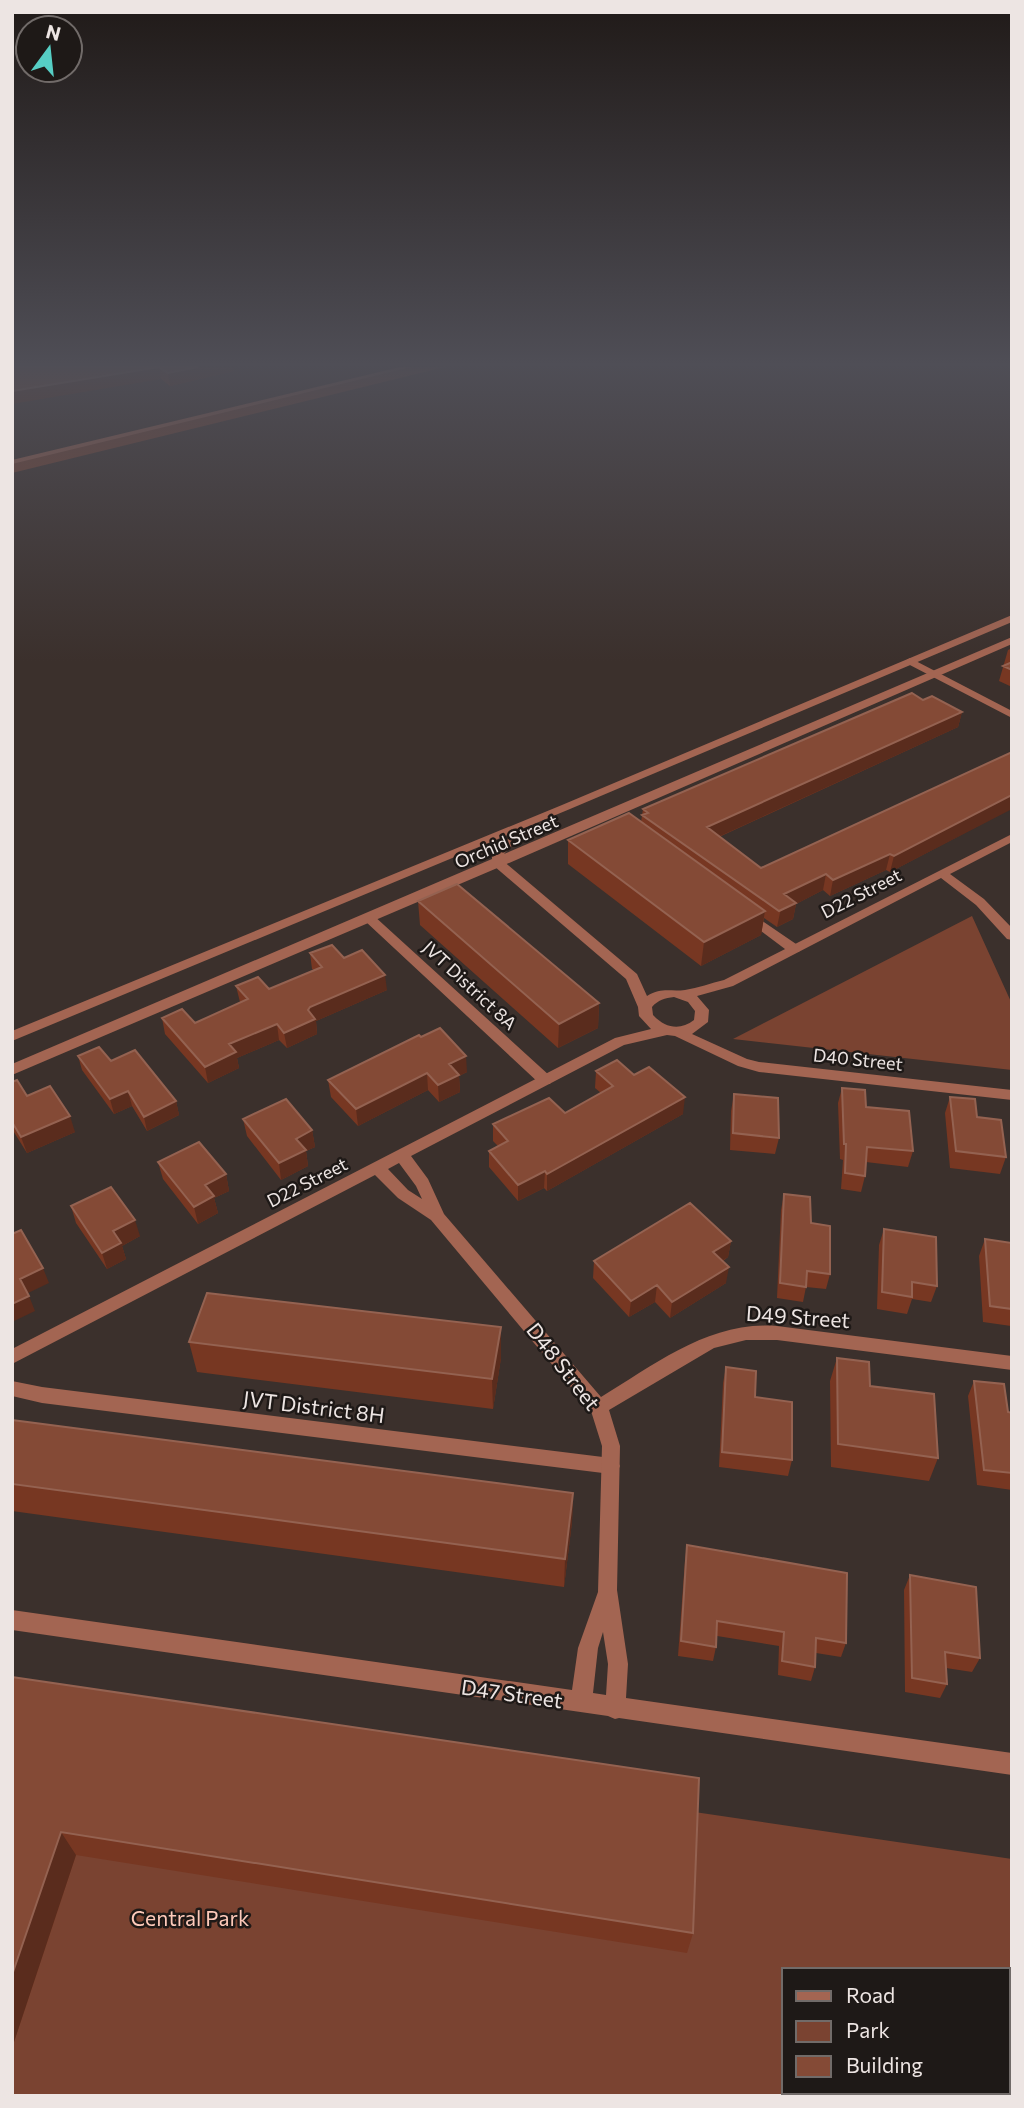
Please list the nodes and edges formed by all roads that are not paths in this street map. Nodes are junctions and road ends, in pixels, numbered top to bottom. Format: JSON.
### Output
{"nodes":[{"id":1,"x":1012,"y":618,"type":"edge"},
{"id":2,"x":1012,"y":640,"type":"edge"},
{"id":3,"x":910,"y":661,"type":"junction"},
{"id":4,"x":934,"y":673,"type":"junction"},
{"id":5,"x":1012,"y":715,"type":"edge"},
{"id":6,"x":566,"y":807,"type":"junction"},
{"id":7,"x":1012,"y":836,"type":"edge"},
{"id":8,"x":498,"y":863,"type":"junction"},
{"id":9,"x":942,"y":873,"type":"junction"},
{"id":10,"x":739,"y":910,"type":"edge"},
{"id":11,"x":369,"y":918,"type":"junction"},
{"id":12,"x":1012,"y":936,"type":"edge"},
{"id":13,"x":794,"y":949,"type":"junction"},
{"id":14,"x":632,"y":977,"type":"junction"},
{"id":15,"x":729,"y":983,"type":"junction"},
{"id":16,"x":675,"y":994,"type":"junction"},
{"id":17,"x":645,"y":1010,"type":"junction"},
{"id":18,"x":701,"y":1016,"type":"junction"},
{"id":19,"x":671,"y":1031,"type":"junction"},
{"id":20,"x":12,"y":1036,"type":"edge"},
{"id":21,"x":620,"y":1041,"type":"junction"},
{"id":22,"x":715,"y":1048,"type":"junction"},
{"id":23,"x":12,"y":1070,"type":"edge"},
{"id":24,"x":545,"y":1080,"type":"junction"},
{"id":25,"x":1008,"y":1093,"type":"edge"},
{"id":26,"x":402,"y":1155,"type":"junction"},
{"id":27,"x":378,"y":1168,"type":"junction"},
{"id":28,"x":437,"y":1216,"type":"junction"},
{"id":29,"x":12,"y":1357,"type":"edge"},
{"id":30,"x":1012,"y":1363,"type":"edge"},
{"id":31,"x":12,"y":1388,"type":"edge"},
{"id":32,"x":599,"y":1407,"type":"junction"},
{"id":33,"x":611,"y":1466,"type":"junction"},
{"id":34,"x":607,"y":1590,"type":"junction"},
{"id":35,"x":12,"y":1620,"type":"edge"},
{"id":36,"x":580,"y":1703,"type":"junction"},
{"id":37,"x":615,"y":1709,"type":"junction"},
{"id":38,"x":1012,"y":1764,"type":"edge"}],
"edges":[{"from":1,"to":3,"type":"street","name":"Orchid Street"},
{"from":2,"to":4,"type":"street","name":"Orchid Street"},
{"from":3,"to":4,"type":"street"},
{"from":3,"to":6,"type":"street","name":"Orchid Street"},
{"from":4,"to":5,"type":"street"},
{"from":4,"to":8,"type":"street","name":"Orchid Street"},
{"from":6,"to":8,"type":"street"},
{"from":6,"to":20,"type":"street","name":"Orchid Street"},
{"from":7,"to":9,"type":"street","name":"D22 Street"},
{"from":8,"to":11,"type":"street","name":"Orchid Street"},
{"from":8,"to":14,"type":"street"},
{"from":9,"to":12,"type":"street"},
{"from":9,"to":13,"type":"street","name":"D22 Street"},
{"from":10,"to":13,"type":"street"},
{"from":11,"to":23,"type":"street","name":"Orchid Street"},
{"from":11,"to":24,"type":"street","name":"JVT District 8A"},
{"from":13,"to":15,"type":"street","name":"D22 Street"},
{"from":14,"to":16,"type":"street"},
{"from":14,"to":17,"type":"street"},
{"from":15,"to":16,"type":"street","name":"D22 Street"},
{"from":15,"to":18,"type":"street","name":"D22 Street"},
{"from":16,"to":17,"type":"street"},
{"from":16,"to":18,"type":"street"},
{"from":17,"to":19,"type":"street"},
{"from":17,"to":21,"type":"street","name":"D22 Street"},
{"from":18,"to":19,"type":"street"},
{"from":18,"to":22,"type":"street"},
{"from":19,"to":21,"type":"street","name":"D22 Street"},
{"from":19,"to":22,"type":"street","name":"D40 Street"},
{"from":21,"to":24,"type":"street","name":"D22 Street"},
{"from":22,"to":25,"type":"street","name":"D40 Street"},
{"from":24,"to":26,"type":"street","name":"D22 Street"},
{"from":26,"to":27,"type":"street","name":"D22 Street"},
{"from":26,"to":28,"type":"street","name":"D48 Street"},
{"from":27,"to":28,"type":"street","name":"D48 Street"},
{"from":27,"to":29,"type":"street","name":"D22 Street"},
{"from":28,"to":32,"type":"street","name":"D48 Street"},
{"from":30,"to":32,"type":"street","name":"D49 Street"},
{"from":31,"to":33,"type":"street","name":"JVT District 8H"},
{"from":32,"to":33,"type":"street","name":"D48 Street"},
{"from":33,"to":34,"type":"street","name":"D48 Street"},
{"from":34,"to":36,"type":"street","name":"D48 Street"},
{"from":34,"to":37,"type":"street","name":"D48 Street"},
{"from":35,"to":36,"type":"street","name":"D47 Street"},
{"from":36,"to":37,"type":"street","name":"D47 Street"},
{"from":37,"to":38,"type":"street","name":"D47 Street"}]}
